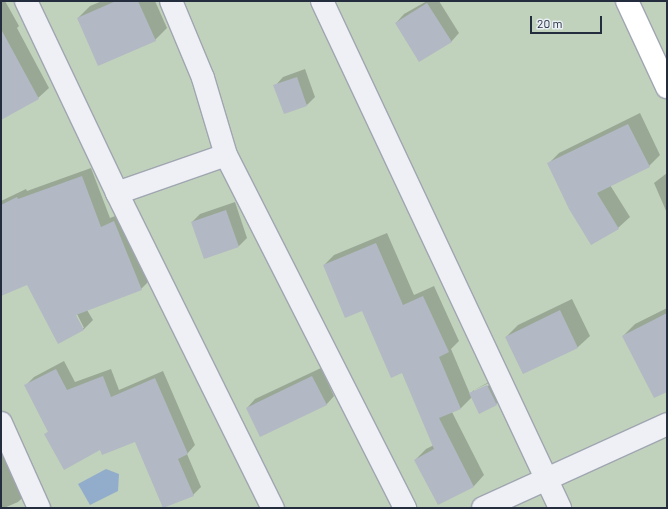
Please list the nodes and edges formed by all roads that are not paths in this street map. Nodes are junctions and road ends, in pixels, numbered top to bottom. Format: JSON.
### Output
{"nodes":[{"id":1,"x":26,"y":1,"type":"edge"},
{"id":2,"x":171,"y":1,"type":"edge"},
{"id":3,"x":322,"y":1,"type":"edge"},
{"id":4,"x":627,"y":1,"type":"edge"},
{"id":5,"x":667,"y":88,"type":"edge"},
{"id":6,"x":226,"y":155,"type":"junction"},
{"id":7,"x":117,"y":193,"type":"junction"},
{"id":8,"x":1,"y":423,"type":"edge"},
{"id":9,"x":667,"y":424,"type":"edge"},
{"id":10,"x":547,"y":478,"type":"junction"},
{"id":11,"x":39,"y":508,"type":"edge"},
{"id":12,"x":273,"y":508,"type":"edge"},
{"id":13,"x":405,"y":508,"type":"edge"},
{"id":14,"x":483,"y":508,"type":"edge"},
{"id":15,"x":560,"y":508,"type":"edge"}],
"edges":[{"from":1,"to":7,"type":"street"},
{"from":2,"to":6,"type":"street"},
{"from":3,"to":10,"type":"street"},
{"from":4,"to":5,"type":"highway"},
{"from":6,"to":7,"type":"street"},
{"from":6,"to":13,"type":"street"},
{"from":7,"to":12,"type":"street"},
{"from":8,"to":11,"type":"street"},
{"from":9,"to":10,"type":"street"},
{"from":10,"to":14,"type":"street"},
{"from":10,"to":15,"type":"street"}]}
